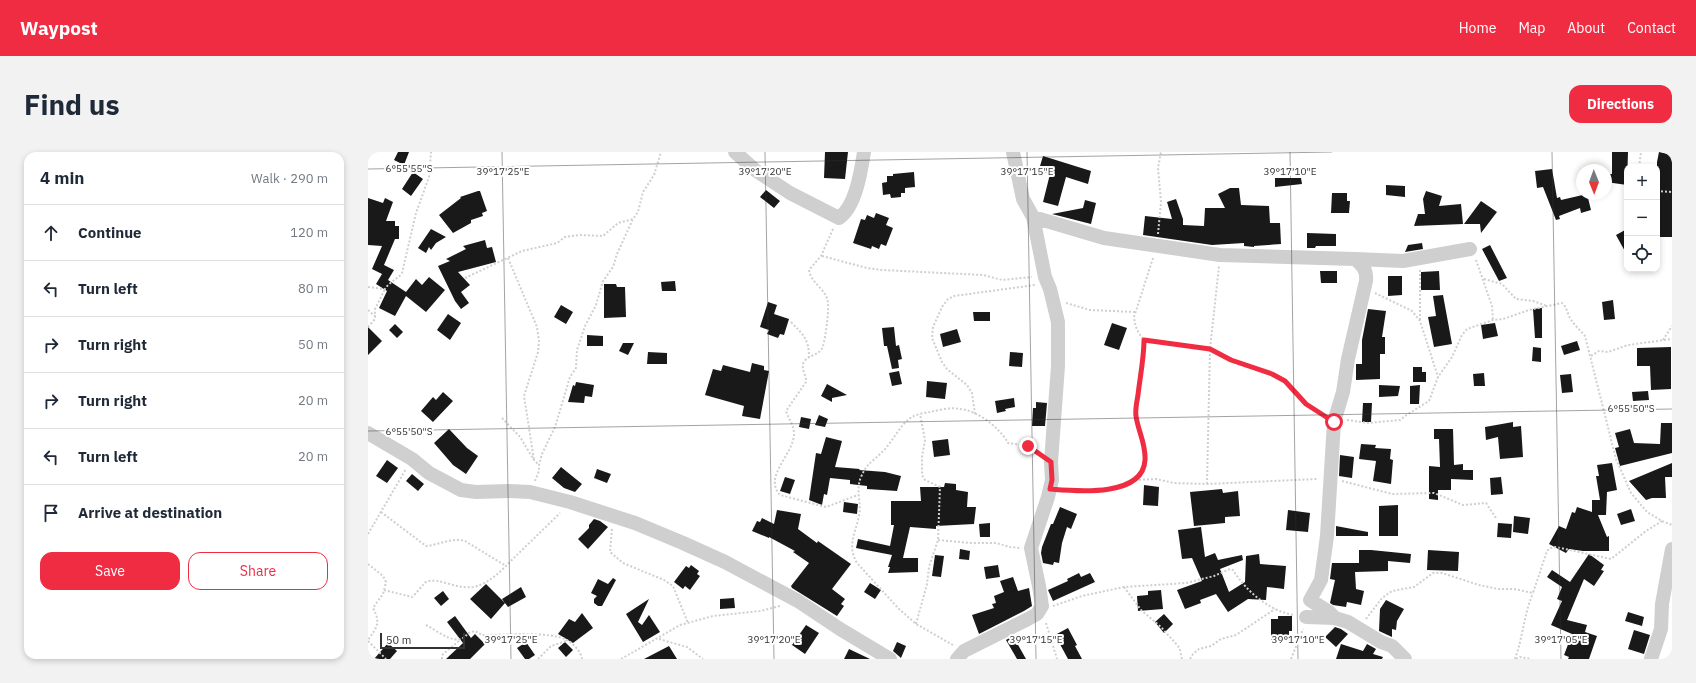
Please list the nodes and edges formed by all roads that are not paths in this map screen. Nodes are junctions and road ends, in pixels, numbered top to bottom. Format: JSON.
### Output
{"nodes":[{"id":1,"x":735,"y":152,"type":"edge"},
{"id":2,"x":864,"y":152,"type":"edge"},
{"id":3,"x":1013,"y":152,"type":"edge"},
{"id":4,"x":1033,"y":217,"type":"junction"},
{"id":5,"x":1470,"y":248,"type":"road end"},
{"id":6,"x":1355,"y":259,"type":"junction"},
{"id":7,"x":368,"y":433,"type":"edge"},
{"id":8,"x":1672,"y":549,"type":"edge"},
{"id":9,"x":1302,"y":616,"type":"road end"},
{"id":10,"x":1335,"y":618,"type":"junction"},
{"id":11,"x":961,"y":655,"type":"edge"},
{"id":12,"x":890,"y":659,"type":"edge"},
{"id":13,"x":1405,"y":659,"type":"edge"},
{"id":14,"x":1651,"y":659,"type":"edge"}],
"edges":[{"from":1,"to":2,"type":"street"},
{"from":3,"to":4,"type":"street"},
{"from":4,"to":6,"type":"street"},
{"from":4,"to":11,"type":"street"},
{"from":5,"to":6,"type":"street"},
{"from":6,"to":10,"type":"street"},
{"from":7,"to":12,"type":"street"},
{"from":8,"to":14,"type":"street"},
{"from":9,"to":10,"type":"street"},
{"from":10,"to":13,"type":"street"}]}
